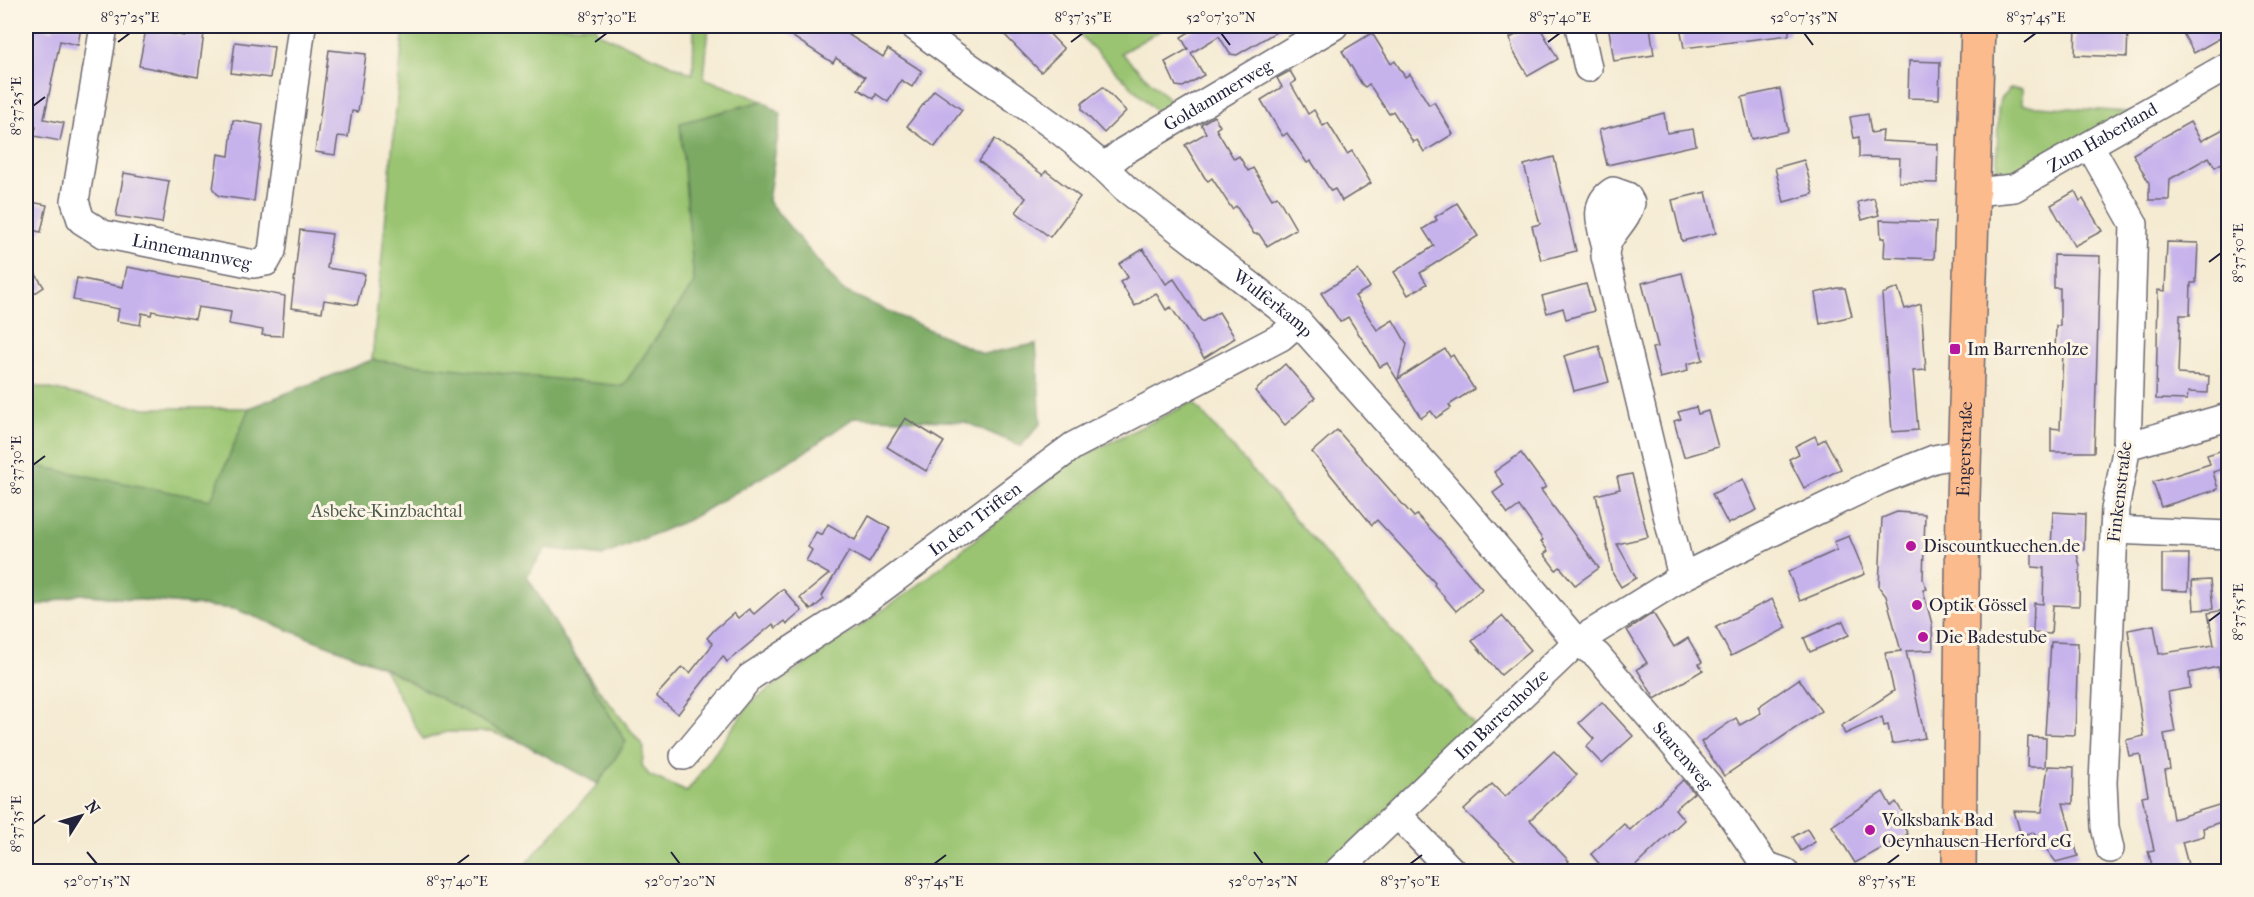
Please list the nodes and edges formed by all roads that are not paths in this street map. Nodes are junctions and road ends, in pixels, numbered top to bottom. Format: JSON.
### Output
{"nodes":[{"id":1,"x":104,"y":26,"type":"edge"},
{"id":2,"x":302,"y":26,"type":"edge"},
{"id":3,"x":914,"y":26,"type":"edge"},
{"id":4,"x":1334,"y":26,"type":"edge"},
{"id":5,"x":1579,"y":26,"type":"edge"},
{"id":6,"x":1978,"y":26,"type":"edge"},
{"id":7,"x":2229,"y":66,"type":"edge"},
{"id":8,"x":1588,"y":68,"type":"dead end"},
{"id":9,"x":2090,"y":146,"type":"junction"},
{"id":10,"x":1104,"y":167,"type":"junction"},
{"id":11,"x":1974,"y":192,"type":"junction"},
{"id":12,"x":1605,"y":243,"type":"dead end"},
{"id":13,"x":1298,"y":322,"type":"junction"},
{"id":14,"x":2229,"y":417,"type":"edge"},
{"id":15,"x":2127,"y":446,"type":"junction"},
{"id":16,"x":1965,"y":453,"type":"junction"},
{"id":17,"x":2114,"y":530,"type":"junction"},
{"id":18,"x":2229,"y":535,"type":"edge"},
{"id":19,"x":1683,"y":577,"type":"junction"},
{"id":20,"x":1577,"y":642,"type":"junction"},
{"id":21,"x":684,"y":756,"type":"dead end"},
{"id":22,"x":1398,"y":814,"type":"junction"},
{"id":23,"x":2110,"y":849,"type":"dead end"},
{"id":24,"x":1337,"y":872,"type":"edge"},
{"id":25,"x":1453,"y":872,"type":"edge"},
{"id":26,"x":1785,"y":872,"type":"edge"},
{"id":27,"x":1959,"y":872,"type":"edge"}],
"edges":[{"from":1,"to":2,"type":"street","name":"Linnemannweg"},
{"from":3,"to":10,"type":"street","name":"Wulferkamp"},
{"from":4,"to":10,"type":"street","name":"Goldammerweg"},
{"from":5,"to":8,"type":"street"},
{"from":6,"to":11,"type":"main road","name":"Engerstraße"},
{"from":7,"to":9,"type":"street","name":"Zum Haberland"},
{"from":9,"to":11,"type":"street","name":"Zum Haberland"},
{"from":9,"to":15,"type":"street","name":"Finkenstraße"},
{"from":10,"to":13,"type":"street","name":"Wulferkamp"},
{"from":11,"to":16,"type":"main road","name":"Engerstraße"},
{"from":12,"to":19,"type":"street"},
{"from":13,"to":20,"type":"street","name":"Wulferkamp"},
{"from":13,"to":21,"type":"street","name":"In den Triften"},
{"from":14,"to":15,"type":"street"},
{"from":15,"to":17,"type":"street","name":"Finkenstraße"},
{"from":16,"to":19,"type":"street","name":"Im Barrenholze"},
{"from":16,"to":27,"type":"main road","name":"Engerstraße"},
{"from":17,"to":18,"type":"street"},
{"from":17,"to":23,"type":"street","name":"Finkenstraße"},
{"from":19,"to":20,"type":"street","name":"Im Barrenholze"},
{"from":20,"to":22,"type":"street","name":"Im Barrenholze"},
{"from":20,"to":26,"type":"street","name":"Starenweg"},
{"from":22,"to":24,"type":"street","name":"Im Barrenholze"},
{"from":22,"to":25,"type":"street"}]}
